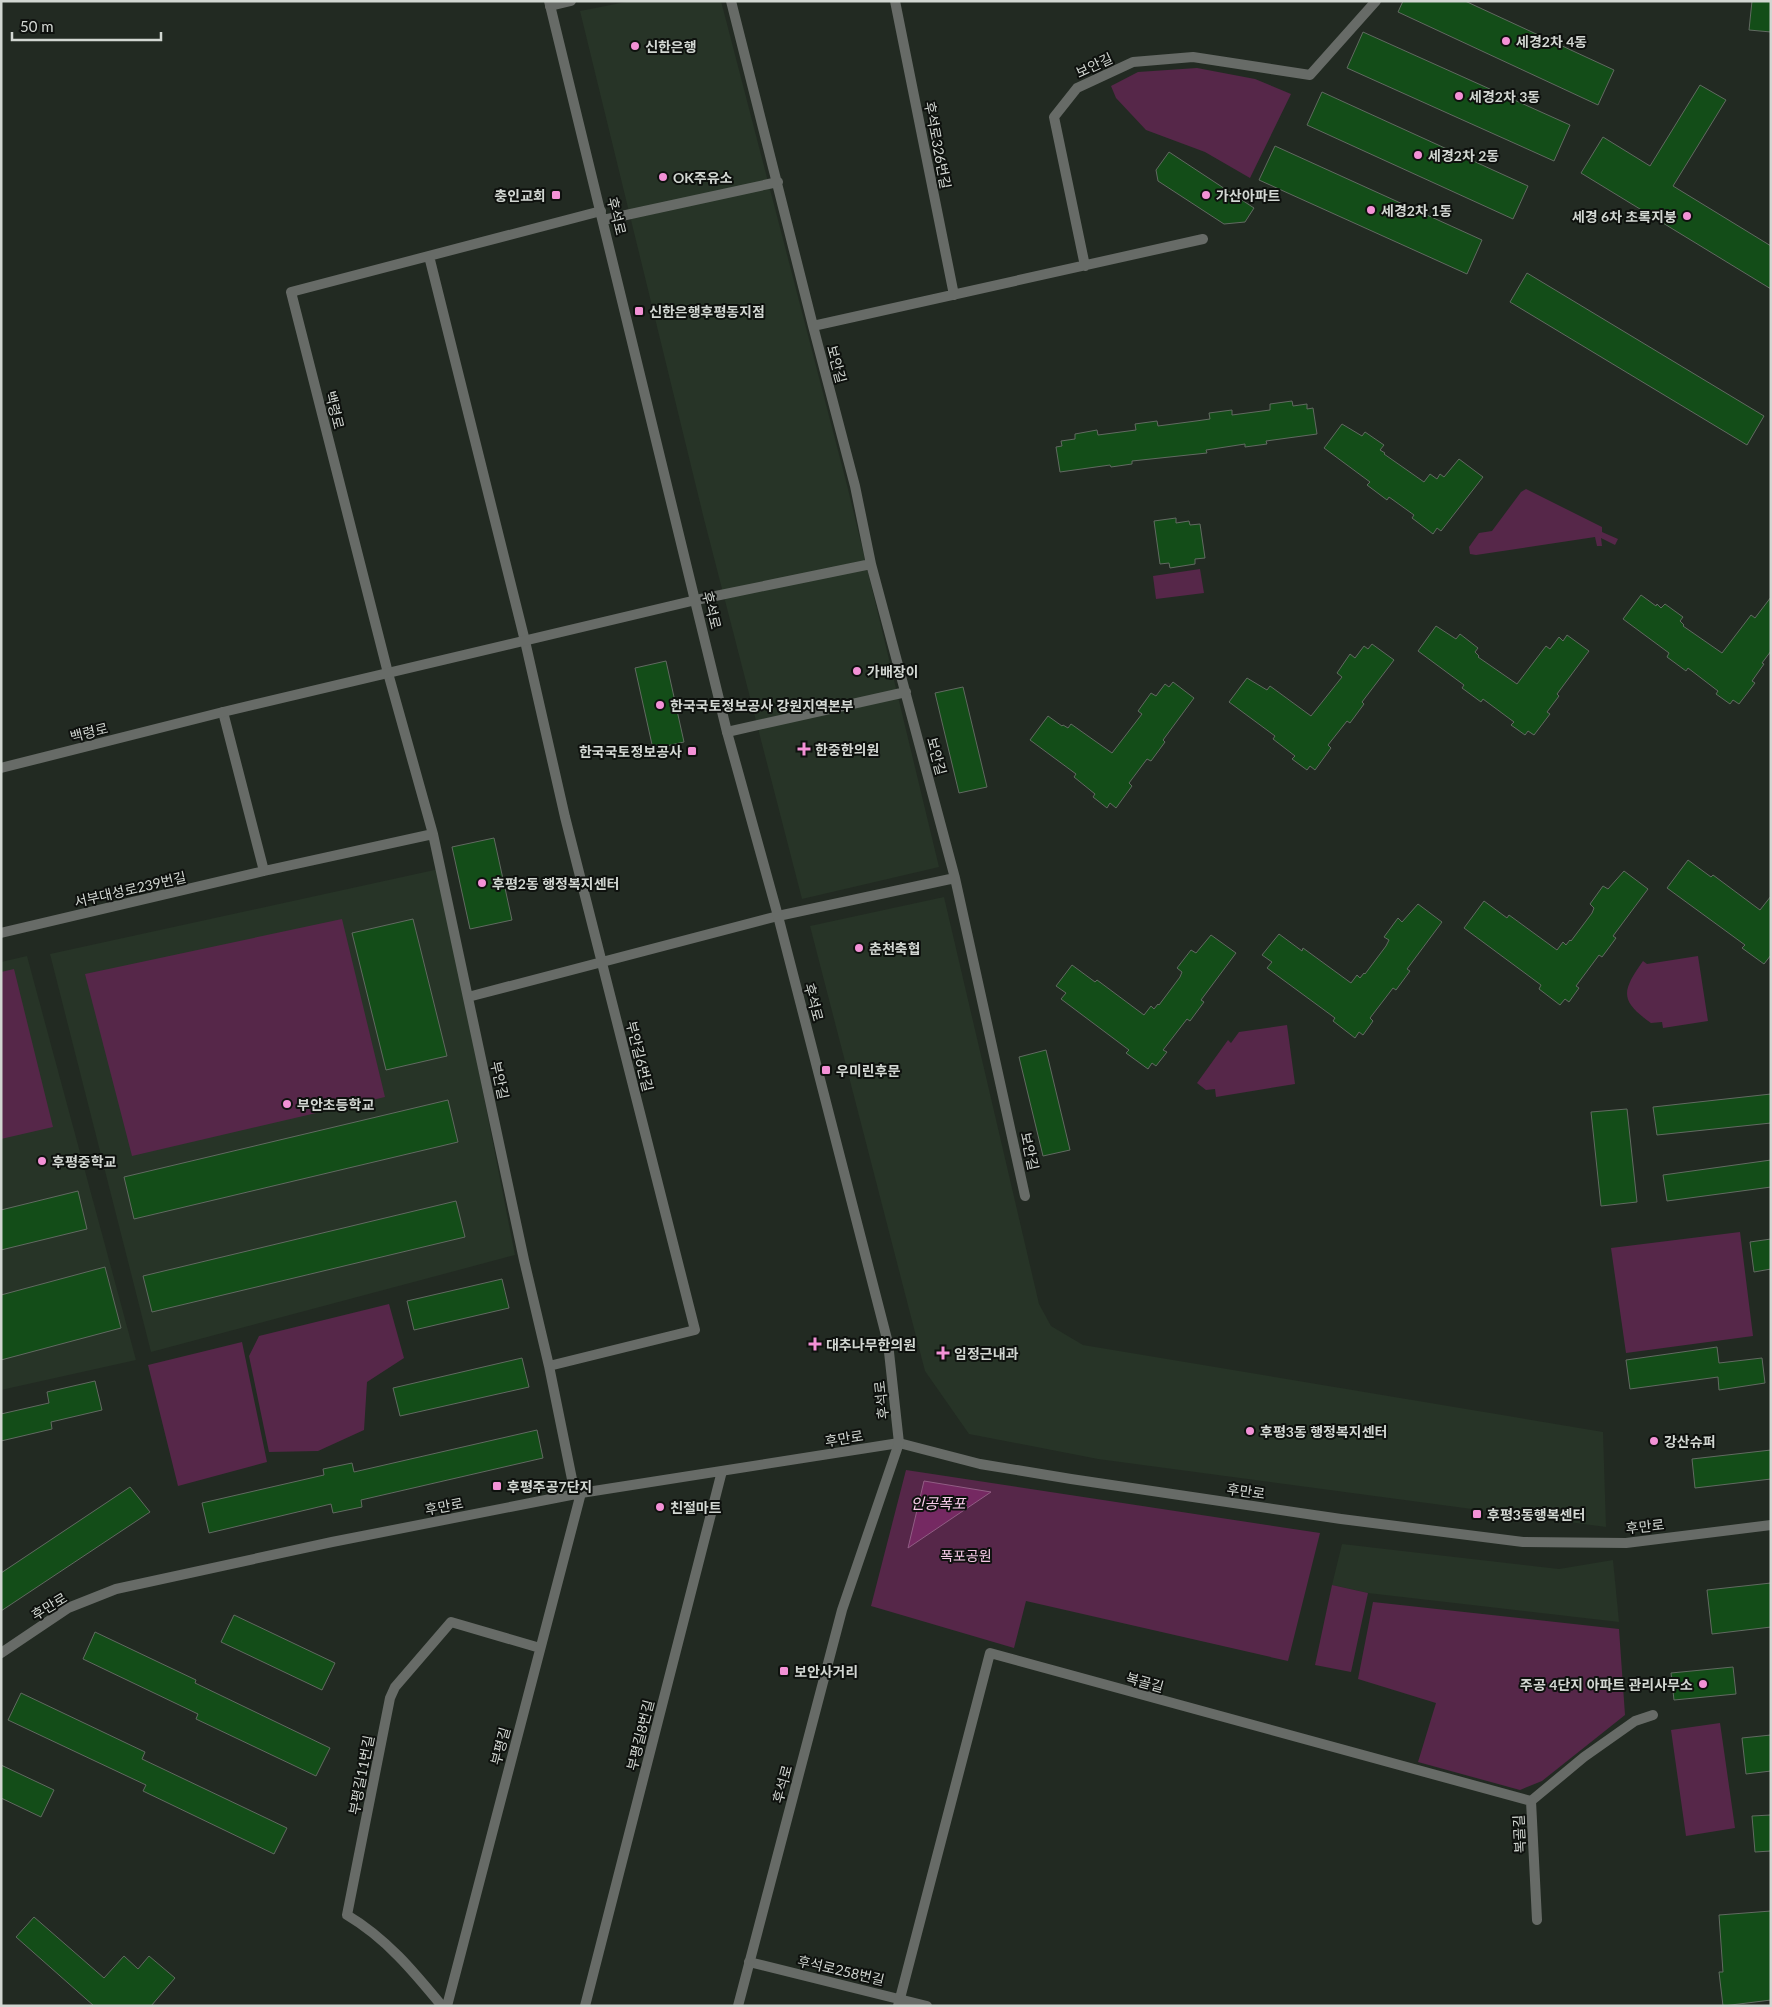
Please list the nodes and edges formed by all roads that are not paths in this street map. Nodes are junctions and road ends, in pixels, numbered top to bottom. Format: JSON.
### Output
{"nodes":[{"id":1,"x":571,"y":1,"type":"edge"},
{"id":2,"x":732,"y":1,"type":"edge"},
{"id":3,"x":895,"y":1,"type":"edge"},
{"id":4,"x":1376,"y":1,"type":"edge"},
{"id":5,"x":549,"y":4,"type":"edge"},
{"id":6,"x":778,"y":182,"type":"junction"},
{"id":7,"x":602,"y":216,"type":"junction"},
{"id":8,"x":1204,"y":239,"type":"dead end"},
{"id":9,"x":429,"y":256,"type":"junction"},
{"id":10,"x":1085,"y":266,"type":"junction"},
{"id":11,"x":954,"y":295,"type":"junction"},
{"id":12,"x":812,"y":326,"type":"junction"},
{"id":13,"x":871,"y":564,"type":"junction"},
{"id":14,"x":696,"y":600,"type":"junction"},
{"id":15,"x":525,"y":642,"type":"junction"},
{"id":16,"x":388,"y":673,"type":"junction"},
{"id":17,"x":906,"y":692,"type":"junction"},
{"id":18,"x":223,"y":712,"type":"junction"},
{"id":19,"x":727,"y":732,"type":"junction"},
{"id":20,"x":1,"y":768,"type":"edge"},
{"id":21,"x":432,"y":834,"type":"junction"},
{"id":22,"x":264,"y":871,"type":"junction"},
{"id":23,"x":955,"y":878,"type":"junction"},
{"id":24,"x":778,"y":916,"type":"junction"},
{"id":25,"x":1,"y":933,"type":"edge"},
{"id":26,"x":602,"y":963,"type":"junction"},
{"id":27,"x":468,"y":997,"type":"junction"},
{"id":28,"x":1025,"y":1196,"type":"dead end"},
{"id":29,"x":549,"y":1366,"type":"junction"},
{"id":30,"x":899,"y":1443,"type":"junction"},
{"id":31,"x":722,"y":1471,"type":"junction"},
{"id":32,"x":578,"y":1494,"type":"junction"},
{"id":33,"x":1771,"y":1525,"type":"edge"},
{"id":34,"x":540,"y":1648,"type":"junction"},
{"id":35,"x":1,"y":1653,"type":"edge"},
{"id":36,"x":1653,"y":1715,"type":"dead end"},
{"id":37,"x":1531,"y":1801,"type":"junction"},
{"id":38,"x":1537,"y":1920,"type":"dead end"},
{"id":39,"x":749,"y":1962,"type":"junction"},
{"id":40,"x":899,"y":2002,"type":"edge"},
{"id":41,"x":442,"y":2006,"type":"edge"},
{"id":42,"x":447,"y":2006,"type":"edge"},
{"id":43,"x":585,"y":2006,"type":"edge"},
{"id":44,"x":738,"y":2006,"type":"edge"},
{"id":45,"x":927,"y":2006,"type":"edge"}],
"edges":[{"from":1,"to":5,"type":"street"},
{"from":2,"to":6,"type":"street","name":"보안길"},
{"from":3,"to":11,"type":"street","name":"후석로326번길"},
{"from":4,"to":10,"type":"street","name":"보안길"},
{"from":5,"to":7,"type":"street","name":"후석로"},
{"from":6,"to":7,"type":"street","name":"백령로"},
{"from":6,"to":12,"type":"street","name":"보안길"},
{"from":7,"to":9,"type":"street","name":"백령로"},
{"from":7,"to":14,"type":"street","name":"후석로"},
{"from":8,"to":10,"type":"street"},
{"from":9,"to":15,"type":"street"},
{"from":9,"to":16,"type":"street","name":"백령로"},
{"from":10,"to":11,"type":"street"},
{"from":11,"to":12,"type":"street"},
{"from":12,"to":13,"type":"street","name":"보안길"},
{"from":13,"to":14,"type":"street","name":"백령로"},
{"from":13,"to":17,"type":"street","name":"보안길"},
{"from":14,"to":15,"type":"street","name":"백령로"},
{"from":14,"to":19,"type":"street","name":"후석로"},
{"from":15,"to":16,"type":"street","name":"백령로"},
{"from":15,"to":26,"type":"street","name":"부안길6번길"},
{"from":16,"to":18,"type":"street","name":"백령로"},
{"from":16,"to":21,"type":"street","name":"부안길"},
{"from":17,"to":19,"type":"street"},
{"from":17,"to":23,"type":"street","name":"보안길"},
{"from":18,"to":20,"type":"street","name":"백령로"},
{"from":18,"to":22,"type":"street"},
{"from":19,"to":24,"type":"street","name":"후석로"},
{"from":21,"to":22,"type":"street","name":"서부대성로239번길"},
{"from":21,"to":27,"type":"street","name":"부안길"},
{"from":22,"to":25,"type":"street","name":"서부대성로239번길"},
{"from":23,"to":24,"type":"street"},
{"from":23,"to":28,"type":"street","name":"보안길"},
{"from":24,"to":26,"type":"street"},
{"from":24,"to":30,"type":"street","name":"후석로"},
{"from":26,"to":27,"type":"street"},
{"from":26,"to":29,"type":"street","name":"부안길6번길"},
{"from":27,"to":29,"type":"street","name":"부안길"},
{"from":29,"to":32,"type":"street","name":"부안길"},
{"from":30,"to":31,"type":"street","name":"후만로"},
{"from":30,"to":33,"type":"street","name":"후만로"},
{"from":30,"to":39,"type":"street","name":"후석로"},
{"from":31,"to":32,"type":"street","name":"후만로"},
{"from":31,"to":43,"type":"street","name":"부평길8번길"},
{"from":32,"to":34,"type":"street","name":"부평길"},
{"from":32,"to":35,"type":"street","name":"후만로"},
{"from":34,"to":41,"type":"street","name":"부평길11번길"},
{"from":34,"to":42,"type":"street","name":"부평길"},
{"from":36,"to":37,"type":"street"},
{"from":37,"to":38,"type":"street","name":"복골길"},
{"from":37,"to":40,"type":"street","name":"복골길"},
{"from":39,"to":40,"type":"street","name":"후석로258번길"},
{"from":39,"to":44,"type":"street","name":"후석로"},
{"from":40,"to":45,"type":"street","name":"후석로258번길"}]}
